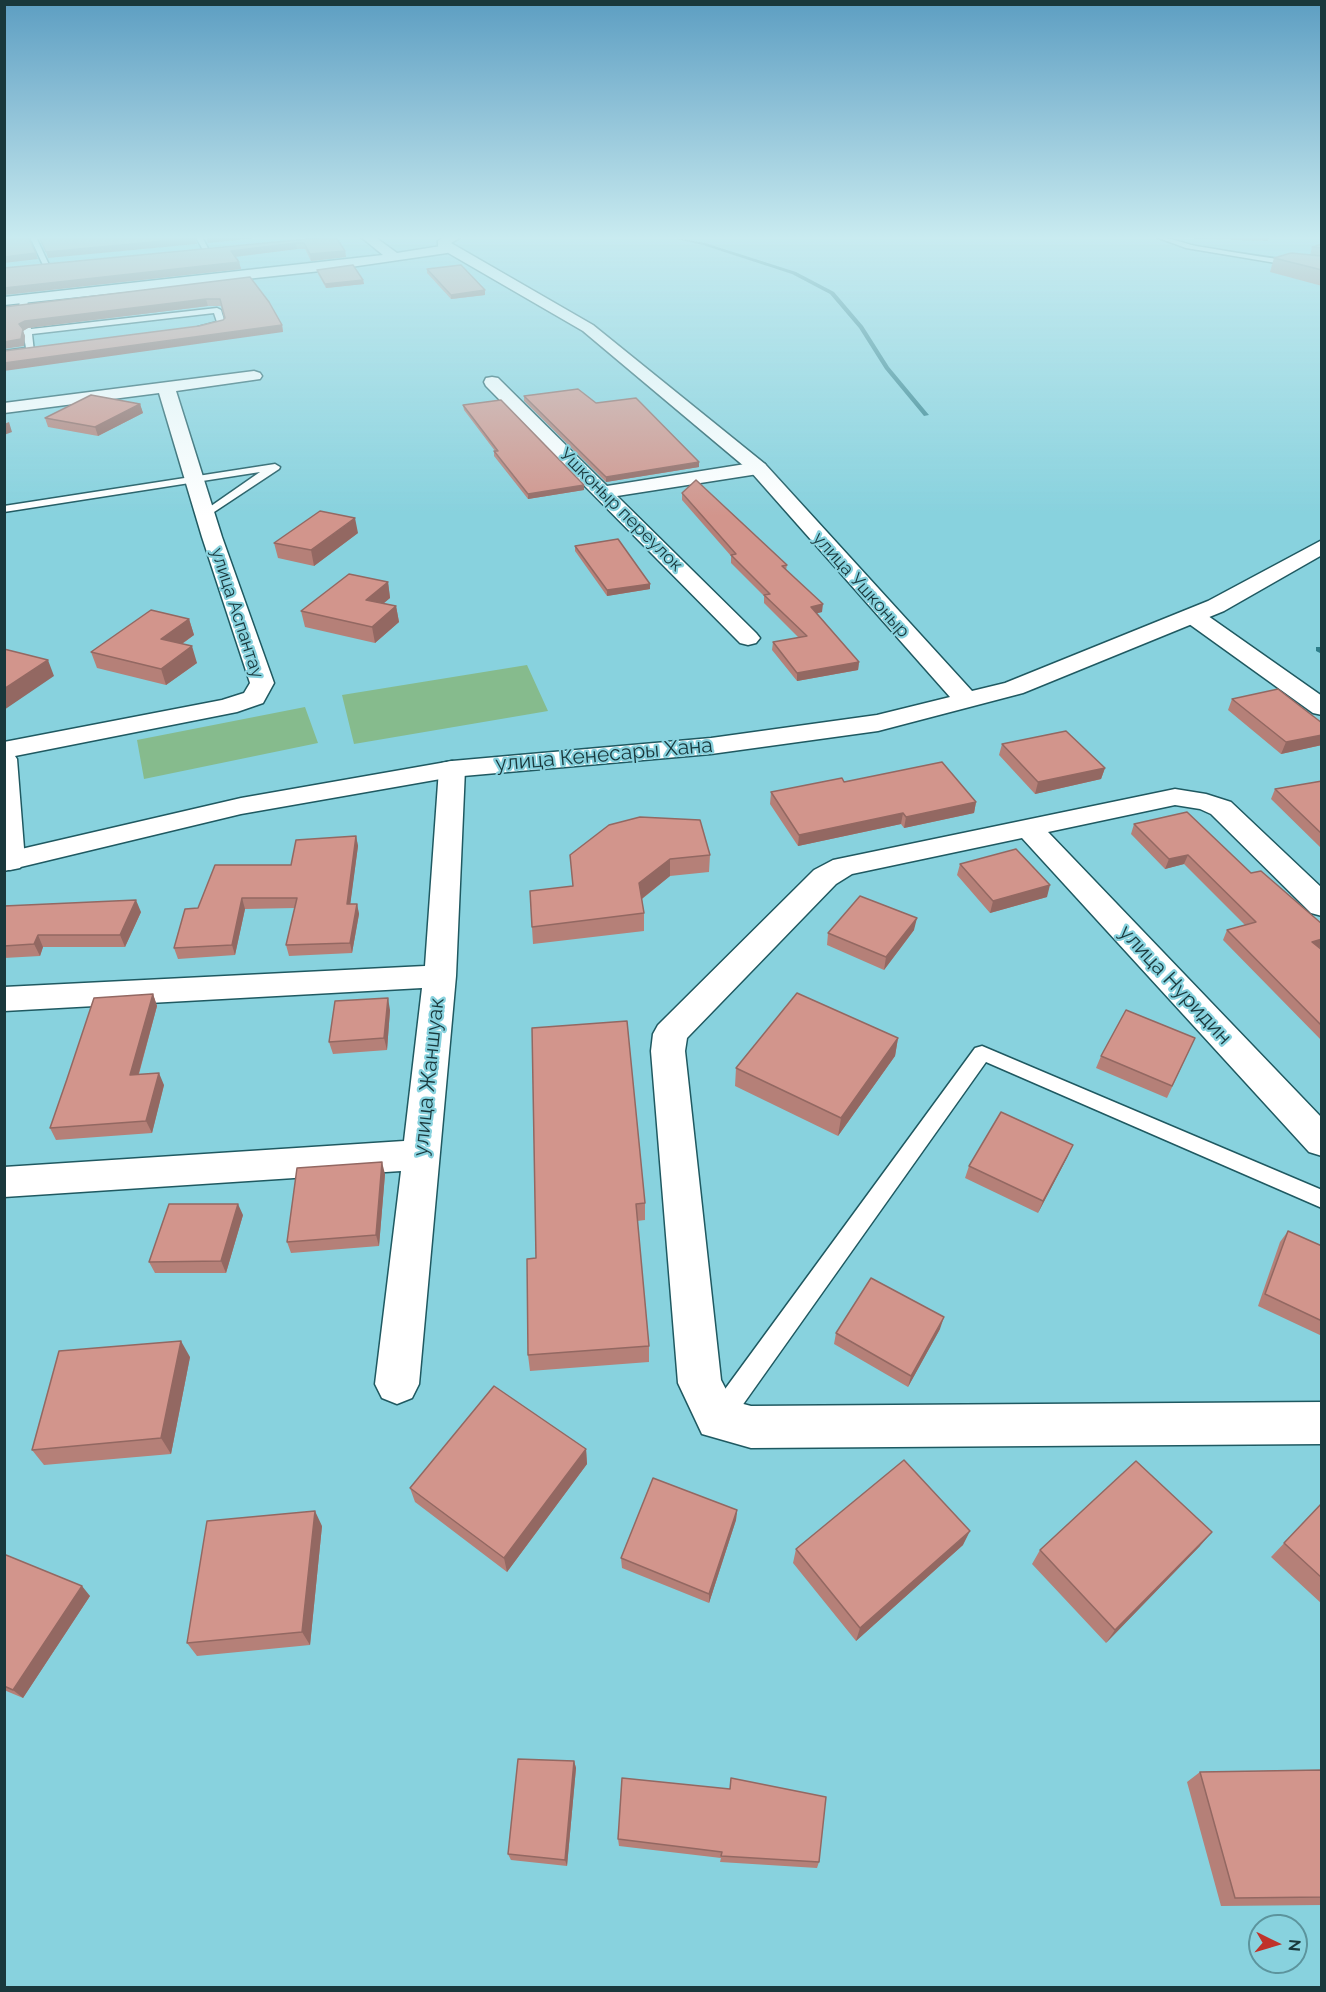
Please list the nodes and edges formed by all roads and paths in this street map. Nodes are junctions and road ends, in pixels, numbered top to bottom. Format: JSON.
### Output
{"nodes":[{"id":1,"x":45,"y":330,"type":"edge"},
{"id":2,"x":590,"y":330,"type":"edge"},
{"id":3,"x":28,"y":332,"type":"joint"},
{"id":4,"x":43,"y":349,"type":"edge"},
{"id":5,"x":32,"y":350,"type":"junction"},
{"id":6,"x":4,"y":354,"type":"edge"},
{"id":7,"x":254,"y":376,"type":"dead end"},
{"id":8,"x":492,"y":382,"type":"dead end"},
{"id":9,"x":166,"y":387,"type":"junction"},
{"id":10,"x":4,"y":408,"type":"edge"},
{"id":11,"x":758,"y":468,"type":"junction"},
{"id":12,"x":194,"y":479,"type":"junction"},
{"id":13,"x":603,"y":492,"type":"junction"},
{"id":14,"x":4,"y":509,"type":"edge"},
{"id":15,"x":205,"y":515,"type":"junction"},
{"id":16,"x":1322,"y":546,"type":"edge"},
{"id":17,"x":1193,"y":616,"type":"junction"},
{"id":18,"x":748,"y":638,"type":"dead end"},
{"id":19,"x":966,"y":700,"type":"junction"},
{"id":20,"x":1322,"y":708,"type":"edge"},
{"id":21,"x":4,"y":750,"type":"edge"},
{"id":22,"x":4,"y":759,"type":"edge"},
{"id":23,"x":452,"y":769,"type":"junction"},
{"id":24,"x":1028,"y":828,"type":"junction"},
{"id":25,"x":7,"y":862,"type":"edge"},
{"id":26,"x":1322,"y":906,"type":"edge"},
{"id":27,"x":440,"y":976,"type":"junction"},
{"id":28,"x":4,"y":999,"type":"edge"},
{"id":29,"x":1322,"y":1142,"type":"edge"},
{"id":30,"x":420,"y":1155,"type":"junction"},
{"id":31,"x":5,"y":1184,"type":"edge"},
{"id":32,"x":1322,"y":1200,"type":"edge"},
{"id":33,"x":397,"y":1384,"type":"dead end"},
{"id":34,"x":718,"y":1419,"type":"junction"},
{"id":35,"x":1322,"y":1423,"type":"edge"}],
"edges":[{"from":1,"to":3,"type":"lane"},
{"from":2,"to":11,"type":"street","name":"улица Ушконыр"},
{"from":3,"to":5,"type":"lane"},
{"from":4,"to":5,"type":"lane"},
{"from":5,"to":6,"type":"lane"},
{"from":7,"to":9,"type":"street"},
{"from":8,"to":13,"type":"street","name":"Ушконыр переулок"},
{"from":9,"to":10,"type":"street"},
{"from":9,"to":12,"type":"street","name":"улица Аспантау"},
{"from":11,"to":13,"type":"street"},
{"from":11,"to":19,"type":"street","name":"улица Ушконыр"},
{"from":12,"to":14,"type":"lane"},
{"from":12,"to":15,"type":"street","name":"улица Аспантау"},
{"from":12,"to":15,"type":"lane"},
{"from":13,"to":18,"type":"street","name":"Ушконыр переулок"},
{"from":15,"to":21,"type":"street","name":"улица Аспантау"},
{"from":16,"to":17,"type":"street","name":"улица Кенесары Хана"},
{"from":17,"to":19,"type":"street","name":"улица Кенесары Хана"},
{"from":17,"to":20,"type":"street"},
{"from":19,"to":23,"type":"street","name":"улица Кенесары Хана"},
{"from":22,"to":25,"type":"street"},
{"from":23,"to":25,"type":"street","name":"улица Кенесары Хана"},
{"from":23,"to":27,"type":"street","name":"улица Жаншуак"},
{"from":24,"to":26,"type":"street"},
{"from":24,"to":29,"type":"street","name":"улица Нуридин"},
{"from":24,"to":34,"type":"street"},
{"from":27,"to":28,"type":"street"},
{"from":27,"to":30,"type":"street","name":"улица Жаншуак"},
{"from":30,"to":31,"type":"street"},
{"from":30,"to":33,"type":"street","name":"улица Жаншуак"},
{"from":32,"to":34,"type":"lane"},
{"from":34,"to":35,"type":"street"}]}
